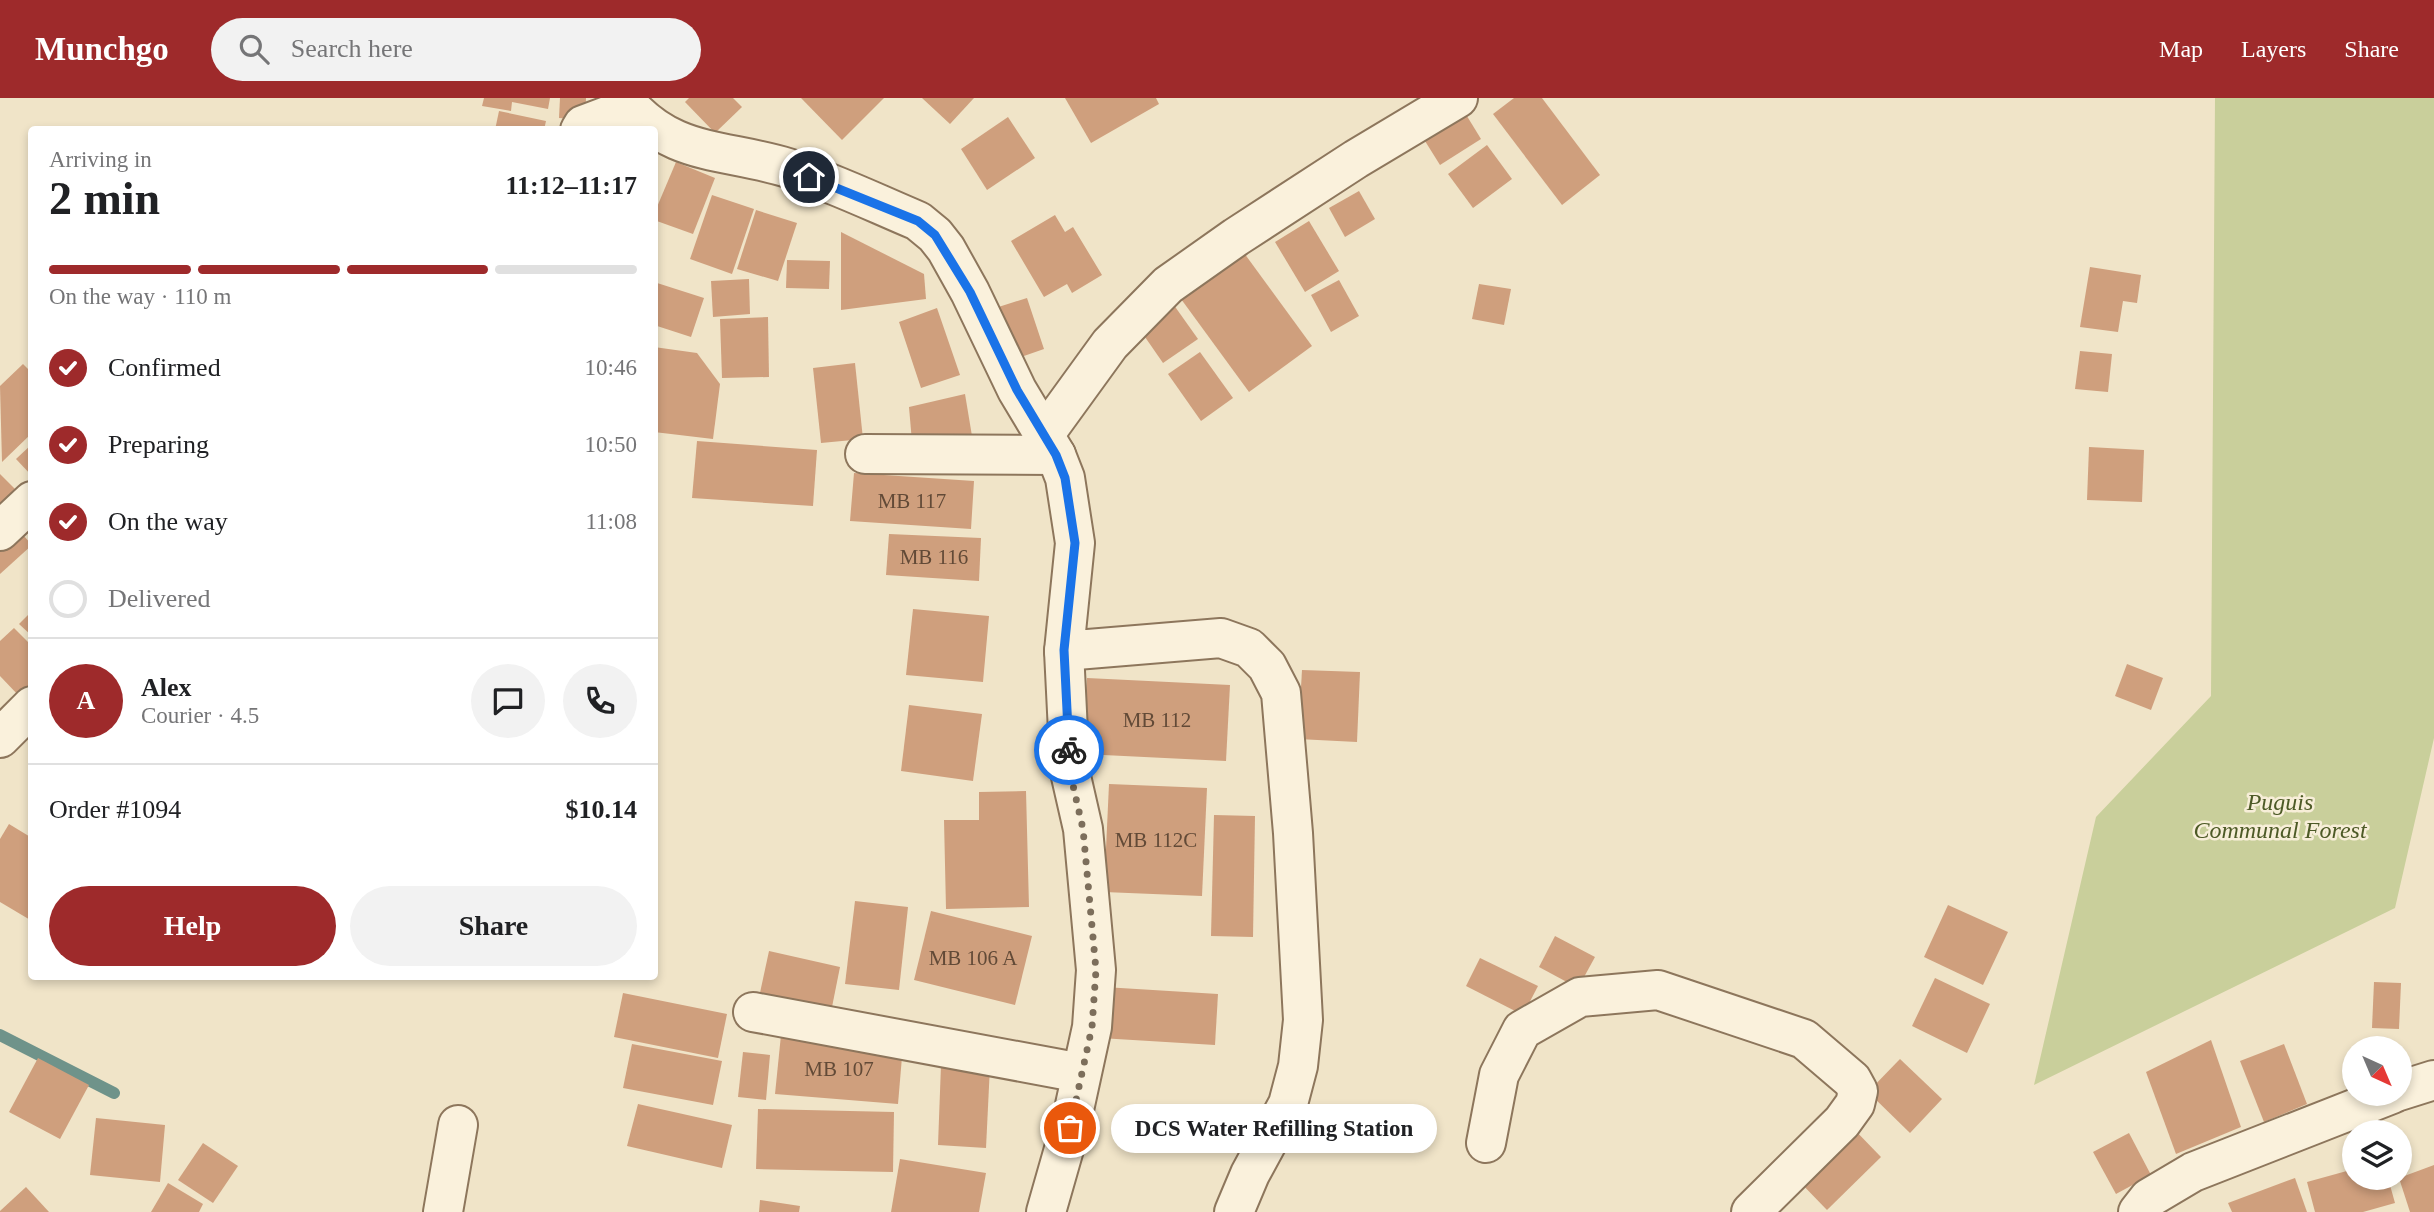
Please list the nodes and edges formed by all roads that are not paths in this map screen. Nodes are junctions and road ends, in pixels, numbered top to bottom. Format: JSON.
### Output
{"nodes":[{"id":1,"x":1458,"y":98,"type":"edge"},
{"id":2,"x":627,"y":103,"type":"edge"},
{"id":3,"x":582,"y":126,"type":"edge"},
{"id":4,"x":651,"y":126,"type":"edge"},
{"id":5,"x":658,"y":132,"type":"edge"},
{"id":6,"x":1050,"y":445,"type":"junction"},
{"id":7,"x":865,"y":454,"type":"dead end"},
{"id":8,"x":28,"y":506,"type":"edge"},
{"id":9,"x":0,"y":531,"type":"edge"},
{"id":10,"x":1064,"y":650,"type":"junction"},
{"id":11,"x":28,"y":710,"type":"edge"},
{"id":12,"x":0,"y":738,"type":"edge"},
{"id":13,"x":753,"y":1012,"type":"dead end"},
{"id":14,"x":1082,"y":1073,"type":"junction"},
{"id":15,"x":2434,"y":1080,"type":"edge"},
{"id":16,"x":2412,"y":1087,"type":"edge"},
{"id":17,"x":2361,"y":1106,"type":"edge"},
{"id":18,"x":458,"y":1125,"type":"dead end"},
{"id":19,"x":1486,"y":1143,"type":"dead end"},
{"id":20,"x":443,"y":1212,"type":"edge"},
{"id":21,"x":1046,"y":1212,"type":"edge"},
{"id":22,"x":1234,"y":1212,"type":"edge"},
{"id":23,"x":1751,"y":1212,"type":"edge"},
{"id":24,"x":2138,"y":1212,"type":"edge"}],
"edges":[{"from":1,"to":6,"type":"street"},
{"from":2,"to":3,"type":"street"},
{"from":2,"to":4,"type":"street"},
{"from":5,"to":6,"type":"street"},
{"from":6,"to":7,"type":"street"},
{"from":6,"to":10,"type":"street"},
{"from":8,"to":9,"type":"street"},
{"from":10,"to":14,"type":"street"},
{"from":10,"to":22,"type":"street"},
{"from":11,"to":12,"type":"street"},
{"from":13,"to":14,"type":"street"},
{"from":14,"to":21,"type":"street"},
{"from":15,"to":16,"type":"street"},
{"from":17,"to":24,"type":"street"},
{"from":18,"to":20,"type":"street"},
{"from":19,"to":23,"type":"street"}]}
